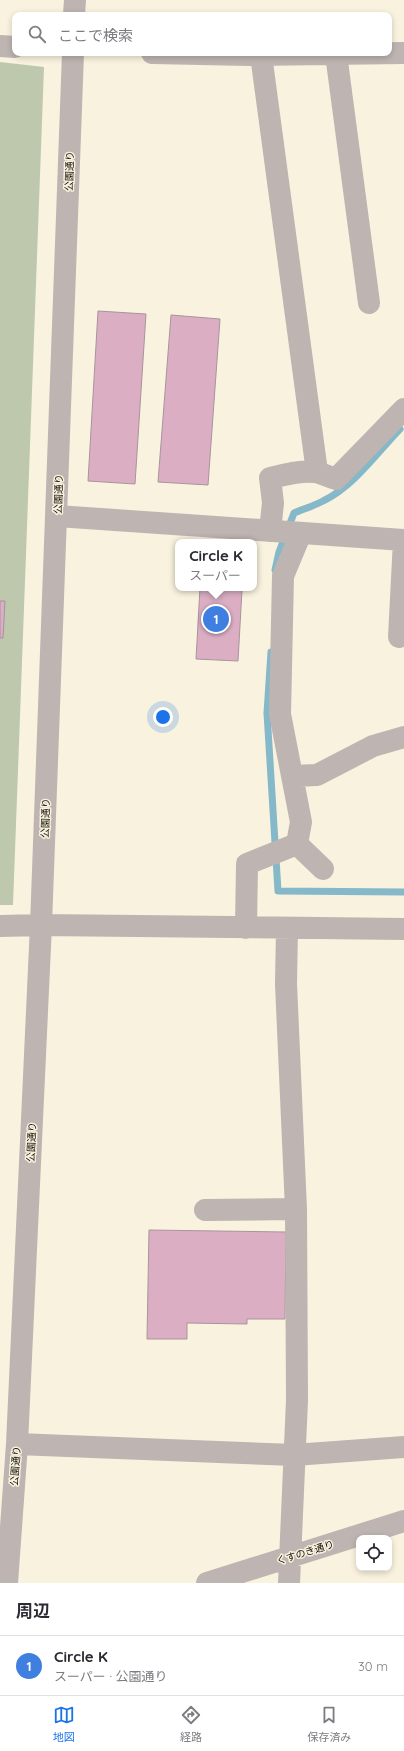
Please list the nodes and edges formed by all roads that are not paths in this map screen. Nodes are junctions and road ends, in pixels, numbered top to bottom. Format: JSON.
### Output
{"nodes":[{"id":1,"x":75,"y":0,"type":"edge"},
{"id":2,"x":74,"y":12,"type":"edge"},
{"id":3,"x":0,"y":46,"type":"edge"},
{"id":4,"x":12,"y":47,"type":"edge"},
{"id":5,"x":392,"y":53,"type":"edge"},
{"id":6,"x":404,"y":53,"type":"edge"},
{"id":7,"x":73,"y":56,"type":"edge"},
{"id":8,"x":261,"y":56,"type":"edge"},
{"id":9,"x":336,"y":56,"type":"edge"},
{"id":10,"x":369,"y":304,"type":"dead end"},
{"id":11,"x":404,"y":409,"type":"edge"},
{"id":12,"x":317,"y":472,"type":"junction"},
{"id":13,"x":57,"y":516,"type":"junction"},
{"id":14,"x":270,"y":531,"type":"junction"},
{"id":15,"x":301,"y":533,"type":"junction"},
{"id":16,"x":404,"y":540,"type":"edge"},
{"id":17,"x":399,"y":637,"type":"dead end"},
{"id":18,"x":404,"y":737,"type":"edge"},
{"id":19,"x":293,"y":776,"type":"junction"},
{"id":20,"x":297,"y":844,"type":"junction"},
{"id":21,"x":323,"y":868,"type":"dead end"},
{"id":22,"x":41,"y":925,"type":"junction"},
{"id":23,"x":0,"y":926,"type":"edge"},
{"id":24,"x":246,"y":928,"type":"junction"},
{"id":25,"x":287,"y":928,"type":"junction"},
{"id":26,"x":404,"y":929,"type":"edge"},
{"id":27,"x":296,"y":1209,"type":"junction"},
{"id":28,"x":205,"y":1210,"type":"dead end"},
{"id":29,"x":17,"y":1444,"type":"junction"},
{"id":30,"x":404,"y":1447,"type":"edge"},
{"id":31,"x":294,"y":1455,"type":"junction"},
{"id":32,"x":404,"y":1522,"type":"edge"},
{"id":33,"x":290,"y":1558,"type":"junction"},
{"id":34,"x":7,"y":1583,"type":"edge"},
{"id":35,"x":206,"y":1583,"type":"edge"},
{"id":36,"x":289,"y":1583,"type":"edge"}],
"edges":[{"from":1,"to":2,"type":"street"},
{"from":3,"to":4,"type":"street"},
{"from":5,"to":6,"type":"street"},
{"from":7,"to":13,"type":"street","name":"公園通り"},
{"from":8,"to":12,"type":"street"},
{"from":9,"to":10,"type":"street"},
{"from":11,"to":12,"type":"street"},
{"from":12,"to":14,"type":"street"},
{"from":13,"to":14,"type":"street"},
{"from":13,"to":22,"type":"street","name":"公園通り"},
{"from":14,"to":15,"type":"street"},
{"from":15,"to":16,"type":"street"},
{"from":15,"to":19,"type":"street"},
{"from":16,"to":17,"type":"street"},
{"from":18,"to":19,"type":"street"},
{"from":19,"to":20,"type":"street"},
{"from":20,"to":21,"type":"street"},
{"from":20,"to":24,"type":"street"},
{"from":22,"to":23,"type":"street"},
{"from":22,"to":24,"type":"street"},
{"from":22,"to":29,"type":"street","name":"公園通り"},
{"from":24,"to":25,"type":"street"},
{"from":25,"to":26,"type":"street"},
{"from":25,"to":27,"type":"street"},
{"from":27,"to":28,"type":"street"},
{"from":27,"to":31,"type":"street"},
{"from":29,"to":31,"type":"street"},
{"from":29,"to":34,"type":"street","name":"公園通り"},
{"from":30,"to":31,"type":"street"},
{"from":31,"to":33,"type":"street"},
{"from":32,"to":33,"type":"street","name":"くすのき通り"},
{"from":33,"to":35,"type":"street","name":"くすのき通り"},
{"from":33,"to":36,"type":"street"}]}
